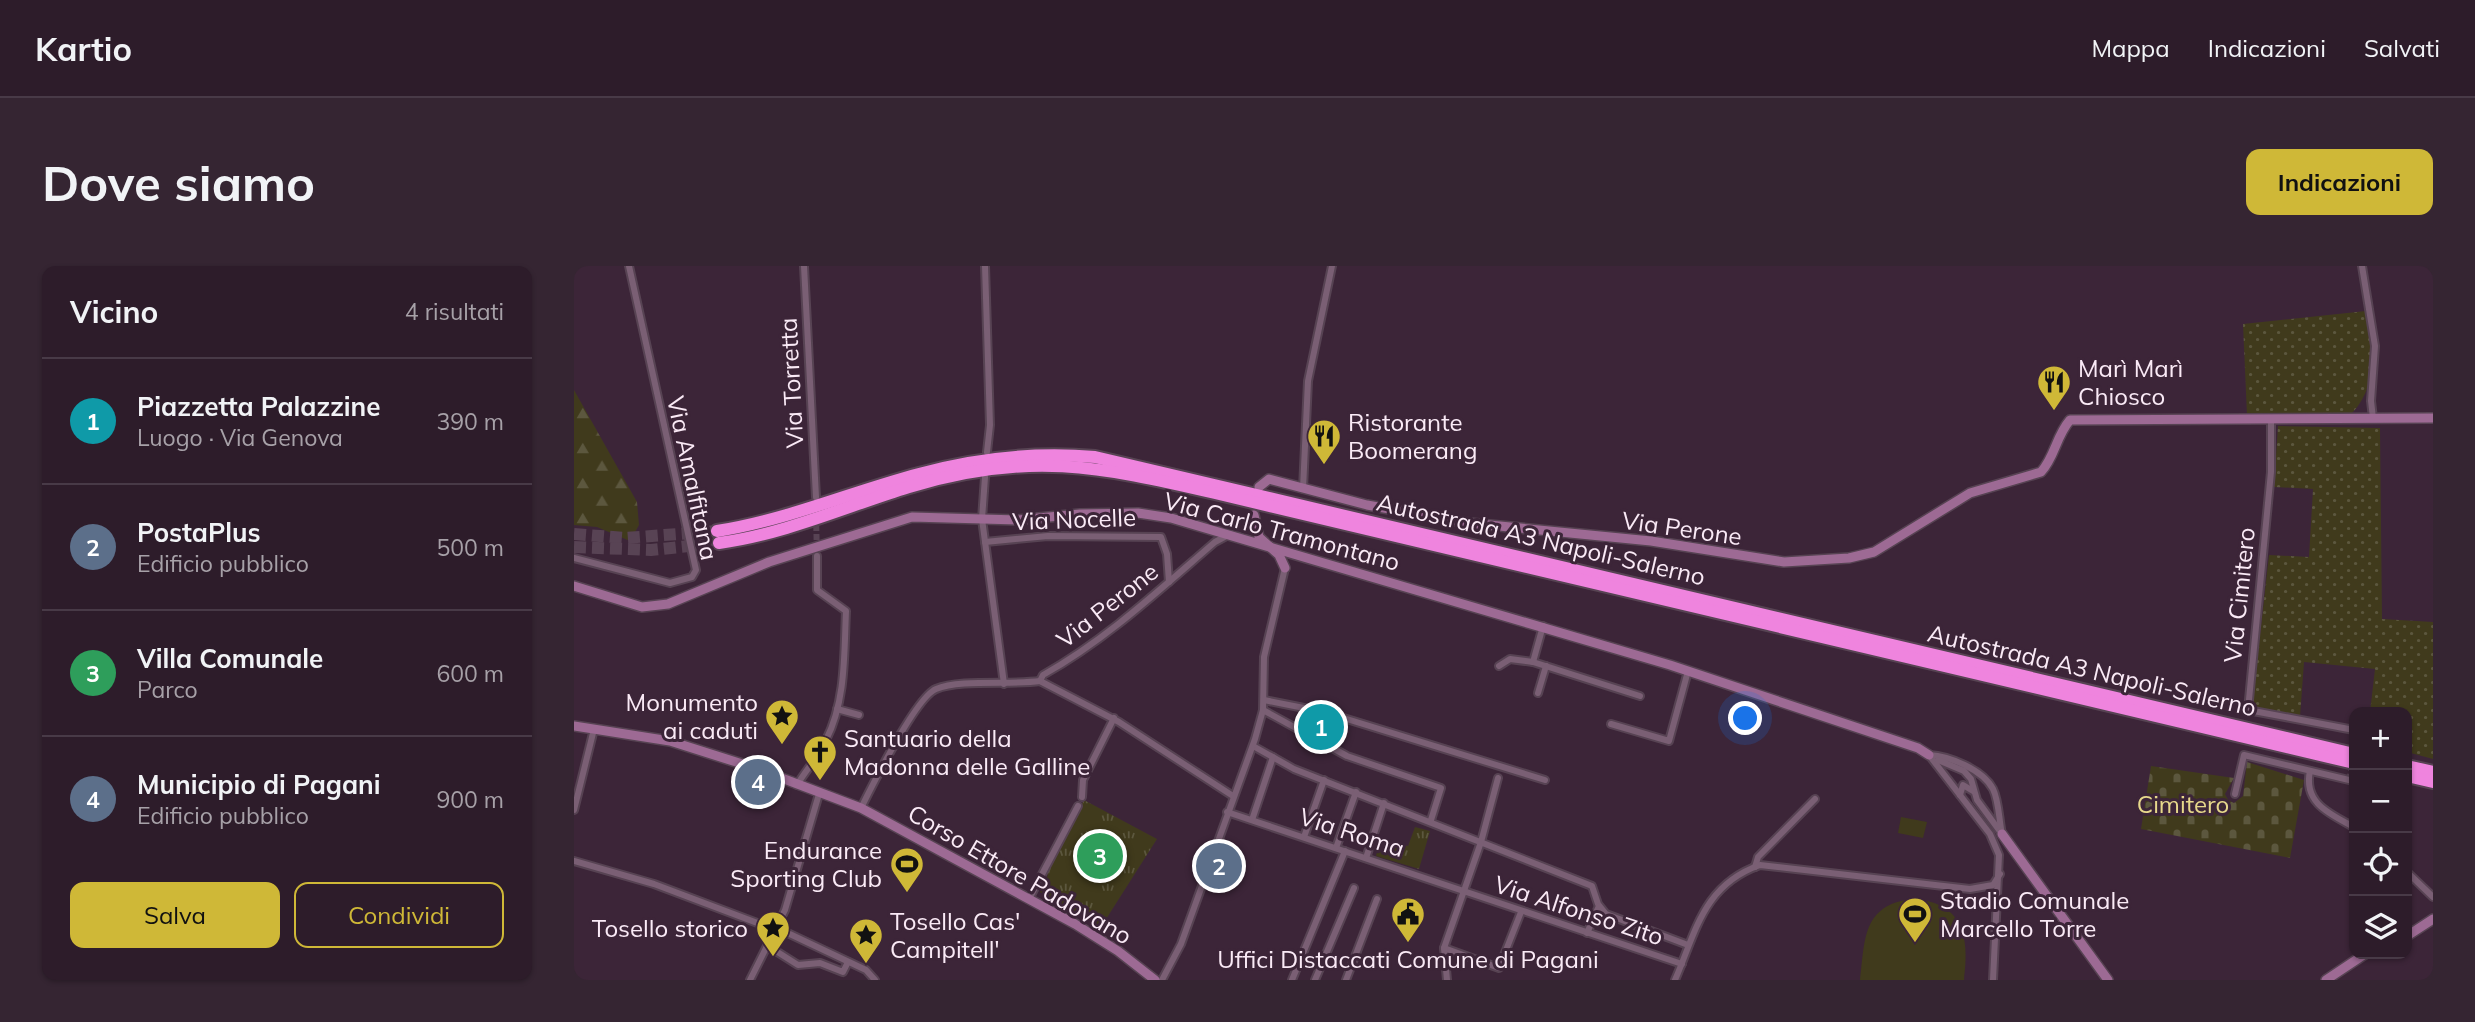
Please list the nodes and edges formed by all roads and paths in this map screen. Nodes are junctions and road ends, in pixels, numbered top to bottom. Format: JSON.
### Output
{"nodes":[{"id":1,"x":629,"y":266,"type":"edge"},
{"id":2,"x":804,"y":266,"type":"edge"},
{"id":3,"x":985,"y":266,"type":"edge"},
{"id":4,"x":1332,"y":266,"type":"edge"},
{"id":5,"x":2362,"y":266,"type":"edge"},
{"id":6,"x":2373,"y":418,"type":"junction"},
{"id":7,"x":2433,"y":418,"type":"edge"},
{"id":8,"x":2271,"y":419,"type":"junction"},
{"id":9,"x":987,"y":452,"type":"dead end"},
{"id":10,"x":985,"y":477,"type":"dead end"},
{"id":11,"x":1259,"y":487,"type":"dead end"},
{"id":12,"x":1303,"y":489,"type":"junction"},
{"id":13,"x":816,"y":497,"type":"dead end"},
{"id":14,"x":982,"y":519,"type":"junction"},
{"id":15,"x":1253,"y":527,"type":"junction"},
{"id":16,"x":1231,"y":534,"type":"junction"},
{"id":17,"x":1243,"y":538,"type":"junction"},
{"id":18,"x":1254,"y":541,"type":"junction"},
{"id":19,"x":985,"y":542,"type":"junction"},
{"id":20,"x":1267,"y":545,"type":"junction"},
{"id":21,"x":1290,"y":552,"type":"junction"},
{"id":22,"x":817,"y":556,"type":"tunnel mouth"},
{"id":23,"x":1308,"y":557,"type":"junction"},
{"id":24,"x":574,"y":558,"type":"edge"},
{"id":25,"x":1285,"y":568,"type":"junction"},
{"id":26,"x":1169,"y":582,"type":"junction"},
{"id":27,"x":574,"y":586,"type":"edge"},
{"id":28,"x":1543,"y":626,"type":"junction"},
{"id":29,"x":1533,"y":662,"type":"junction"},
{"id":30,"x":1499,"y":666,"type":"dead end"},
{"id":31,"x":1546,"y":667,"type":"junction"},
{"id":32,"x":1688,"y":671,"type":"junction"},
{"id":33,"x":1040,"y":681,"type":"junction"},
{"id":34,"x":1004,"y":684,"type":"junction"},
{"id":35,"x":1538,"y":693,"type":"dead end"},
{"id":36,"x":1640,"y":696,"type":"dead end"},
{"id":37,"x":1264,"y":700,"type":"junction"},
{"id":38,"x":838,"y":709,"type":"junction"},
{"id":39,"x":1263,"y":710,"type":"junction"},
{"id":40,"x":859,"y":715,"type":"dead end"},
{"id":41,"x":1119,"y":722,"type":"junction"},
{"id":42,"x":1611,"y":724,"type":"dead end"},
{"id":43,"x":574,"y":726,"type":"edge"},
{"id":44,"x":594,"y":729,"type":"junction"},
{"id":45,"x":2349,"y":729,"type":"edge"},
{"id":46,"x":1253,"y":746,"type":"junction"},
{"id":47,"x":2349,"y":753,"type":"edge"},
{"id":48,"x":1929,"y":755,"type":"junction"},
{"id":49,"x":1273,"y":757,"type":"junction"},
{"id":50,"x":2349,"y":762,"type":"edge"},
{"id":51,"x":2412,"y":767,"type":"edge"},
{"id":52,"x":2310,"y":771,"type":"junction"},
{"id":53,"x":2433,"y":772,"type":"edge"},
{"id":54,"x":2412,"y":777,"type":"edge"},
{"id":55,"x":1498,"y":778,"type":"dead end"},
{"id":56,"x":1324,"y":780,"type":"junction"},
{"id":57,"x":1545,"y":780,"type":"dead end"},
{"id":58,"x":2349,"y":780,"type":"dead end"},
{"id":59,"x":2433,"y":782,"type":"edge"},
{"id":60,"x":797,"y":785,"type":"junction"},
{"id":61,"x":1989,"y":785,"type":"junction"},
{"id":62,"x":1356,"y":792,"type":"junction"},
{"id":63,"x":1975,"y":793,"type":"junction"},
{"id":64,"x":819,"y":794,"type":"junction"},
{"id":65,"x":2235,"y":794,"type":"dead end"},
{"id":66,"x":1960,"y":795,"type":"junction"},
{"id":67,"x":1994,"y":795,"type":"junction"},
{"id":68,"x":1233,"y":796,"type":"junction"},
{"id":69,"x":1082,"y":797,"type":"dead end"},
{"id":70,"x":1815,"y":799,"type":"dead end"},
{"id":71,"x":1384,"y":803,"type":"junction"},
{"id":72,"x":1077,"y":806,"type":"dead end"},
{"id":73,"x":1983,"y":806,"type":"junction"},
{"id":74,"x":861,"y":808,"type":"junction"},
{"id":75,"x":574,"y":810,"type":"edge"},
{"id":76,"x":1227,"y":812,"type":"junction"},
{"id":77,"x":1252,"y":820,"type":"junction"},
{"id":78,"x":1431,"y":820,"type":"junction"},
{"id":79,"x":2349,"y":824,"type":"edge"},
{"id":80,"x":2002,"y":834,"type":"junction"},
{"id":81,"x":1304,"y":837,"type":"junction"},
{"id":82,"x":1481,"y":842,"type":"junction"},
{"id":83,"x":1336,"y":848,"type":"junction"},
{"id":84,"x":1345,"y":851,"type":"junction"},
{"id":85,"x":1366,"y":858,"type":"junction"},
{"id":86,"x":574,"y":861,"type":"edge"},
{"id":87,"x":1755,"y":867,"type":"junction"},
{"id":88,"x":2000,"y":874,"type":"junction"},
{"id":89,"x":2412,"y":877,"type":"edge"},
{"id":90,"x":1354,"y":888,"type":"dead end"},
{"id":91,"x":1464,"y":892,"type":"junction"},
{"id":92,"x":2433,"y":897,"type":"edge"},
{"id":93,"x":1029,"y":899,"type":"junction"},
{"id":94,"x":1377,"y":899,"type":"dead end"},
{"id":95,"x":1599,"y":906,"type":"junction"},
{"id":96,"x":1521,"y":912,"type":"junction"},
{"id":97,"x":2433,"y":919,"type":"edge"},
{"id":98,"x":777,"y":929,"type":"junction"},
{"id":99,"x":1587,"y":933,"type":"junction"},
{"id":100,"x":2412,"y":933,"type":"edge"},
{"id":101,"x":1688,"y":945,"type":"junction"},
{"id":102,"x":768,"y":946,"type":"junction"},
{"id":103,"x":1444,"y":948,"type":"junction"},
{"id":104,"x":2358,"y":959,"type":"edge"},
{"id":105,"x":848,"y":962,"type":"junction"},
{"id":106,"x":1682,"y":964,"type":"junction"},
{"id":107,"x":750,"y":980,"type":"edge"},
{"id":108,"x":874,"y":980,"type":"edge"},
{"id":109,"x":1155,"y":980,"type":"edge"},
{"id":110,"x":1162,"y":980,"type":"edge"},
{"id":111,"x":1292,"y":980,"type":"edge"},
{"id":112,"x":1315,"y":980,"type":"edge"},
{"id":113,"x":1346,"y":980,"type":"edge"},
{"id":114,"x":1447,"y":980,"type":"edge"},
{"id":115,"x":1675,"y":980,"type":"edge"},
{"id":116,"x":1993,"y":980,"type":"edge"},
{"id":117,"x":2108,"y":980,"type":"edge"},
{"id":118,"x":2326,"y":980,"type":"edge"}],
"edges":[{"from":1,"to":24,"type":"street","name":"Via Amalfitana"},
{"from":2,"to":13,"type":"street","name":"Via Torretta"},
{"from":3,"to":9,"type":"street"},
{"from":4,"to":12,"type":"street"},
{"from":5,"to":6,"type":"street"},
{"from":6,"to":7,"type":"street"},
{"from":6,"to":8,"type":"street"},
{"from":8,"to":12,"type":"street","name":"Via Perone"},
{"from":8,"to":45,"type":"street","name":"Via Cimitero"},
{"from":10,"to":14,"type":"street"},
{"from":11,"to":12,"type":"street","name":"Via Perone"},
{"from":14,"to":16,"type":"street","name":"Via Carlo Tramontano"},
{"from":14,"to":19,"type":"street"},
{"from":14,"to":27,"type":"street","name":"Via Carlo Tramontano"},
{"from":15,"to":17,"type":"street"},
{"from":15,"to":18,"type":"street"},
{"from":15,"to":20,"type":"street"},
{"from":16,"to":17,"type":"street","name":"Via Carlo Tramontano"},
{"from":16,"to":26,"type":"street","name":"Via Perone"},
{"from":17,"to":18,"type":"street","name":"Via Carlo Tramontano"},
{"from":18,"to":20,"type":"street","name":"Via Carlo Tramontano"},
{"from":19,"to":26,"type":"street","name":"Via Nocelle"},
{"from":19,"to":34,"type":"street"},
{"from":20,"to":21,"type":"street","name":"Via Carlo Tramontano"},
{"from":20,"to":25,"type":"street"},
{"from":21,"to":23,"type":"street","name":"Via Carlo Tramontano"},
{"from":21,"to":25,"type":"street"},
{"from":22,"to":38,"type":"street"},
{"from":23,"to":25,"type":"street"},
{"from":23,"to":28,"type":"street","name":"Via Carlo Tramontano"},
{"from":25,"to":37,"type":"street"},
{"from":26,"to":33,"type":"street","name":"Via Perone"},
{"from":28,"to":29,"type":"street"},
{"from":28,"to":32,"type":"street","name":"Via Carlo Tramontano"},
{"from":29,"to":30,"type":"street"},
{"from":29,"to":31,"type":"street"},
{"from":31,"to":35,"type":"street"},
{"from":31,"to":36,"type":"street"},
{"from":32,"to":42,"type":"street"},
{"from":32,"to":48,"type":"street","name":"Via Carlo Tramontano"},
{"from":33,"to":34,"type":"street"},
{"from":33,"to":41,"type":"street"},
{"from":34,"to":74,"type":"street"},
{"from":37,"to":39,"type":"street"},
{"from":37,"to":57,"type":"street"},
{"from":38,"to":40,"type":"street"},
{"from":38,"to":60,"type":"street"},
{"from":39,"to":46,"type":"street"},
{"from":39,"to":78,"type":"street"},
{"from":41,"to":68,"type":"street"},
{"from":41,"to":69,"type":"street"},
{"from":43,"to":44,"type":"street","name":"Corso Ettore Padovano"},
{"from":44,"to":60,"type":"street","name":"Corso Ettore Padovano"},
{"from":44,"to":75,"type":"street"},
{"from":46,"to":49,"type":"street"},
{"from":46,"to":68,"type":"street"},
{"from":47,"to":50,"type":"highway","name":"Autostrada A3 Napoli-Salerno"},
{"from":48,"to":61,"type":"street","name":"Via Carlo Tramontano"},
{"from":48,"to":63,"type":"street","name":"Via Carlo Tramontano"},
{"from":48,"to":66,"type":"street"},
{"from":49,"to":56,"type":"street"},
{"from":49,"to":77,"type":"street"},
{"from":51,"to":53,"type":"highway"},
{"from":52,"to":58,"type":"street"},
{"from":52,"to":65,"type":"street"},
{"from":52,"to":79,"type":"street"},
{"from":54,"to":59,"type":"highway"},
{"from":55,"to":82,"type":"street"},
{"from":56,"to":62,"type":"street"},
{"from":56,"to":81,"type":"street"},
{"from":60,"to":64,"type":"street","name":"Corso Ettore Padovano"},
{"from":61,"to":63,"type":"street"},
{"from":61,"to":67,"type":"street","name":"Via Carlo Tramontano"},
{"from":62,"to":71,"type":"street"},
{"from":62,"to":83,"type":"street"},
{"from":63,"to":66,"type":"street"},
{"from":63,"to":73,"type":"street","name":"Via Carlo Tramontano"},
{"from":64,"to":74,"type":"street","name":"Corso Ettore Padovano"},
{"from":64,"to":98,"type":"street"},
{"from":66,"to":88,"type":"street"},
{"from":67,"to":73,"type":"street"},
{"from":67,"to":80,"type":"street","name":"Via Carlo Tramontano"},
{"from":68,"to":76,"type":"street"},
{"from":70,"to":87,"type":"street"},
{"from":71,"to":78,"type":"street"},
{"from":71,"to":85,"type":"street"},
{"from":72,"to":93,"type":"street"},
{"from":73,"to":80,"type":"street","name":"Via Carlo Tramontano"},
{"from":74,"to":93,"type":"street","name":"Corso Ettore Padovano"},
{"from":76,"to":77,"type":"street","name":"Via Roma"},
{"from":76,"to":110,"type":"street"},
{"from":77,"to":81,"type":"street","name":"Via Roma"},
{"from":78,"to":82,"type":"street"},
{"from":80,"to":117,"type":"street","name":"Via Carlo Tramontano"},
{"from":81,"to":83,"type":"street","name":"Via Roma"},
{"from":82,"to":91,"type":"street"},
{"from":82,"to":95,"type":"street"},
{"from":83,"to":84,"type":"street","name":"Via Roma"},
{"from":84,"to":85,"type":"street","name":"Via Roma"},
{"from":84,"to":111,"type":"street"},
{"from":85,"to":91,"type":"street","name":"Via Roma"},
{"from":86,"to":98,"type":"street"},
{"from":87,"to":88,"type":"street"},
{"from":87,"to":101,"type":"street"},
{"from":88,"to":116,"type":"street"},
{"from":89,"to":92,"type":"street"},
{"from":90,"to":112,"type":"street"},
{"from":91,"to":96,"type":"street","name":"Via Alfonso Zito"},
{"from":91,"to":103,"type":"street"},
{"from":93,"to":109,"type":"street","name":"Corso Ettore Padovano"},
{"from":94,"to":113,"type":"street"},
{"from":95,"to":99,"type":"street"},
{"from":95,"to":101,"type":"street"},
{"from":96,"to":99,"type":"street","name":"Via Alfonso Zito"},
{"from":96,"to":103,"type":"street"},
{"from":97,"to":100,"type":"street"},
{"from":98,"to":102,"type":"street"},
{"from":98,"to":105,"type":"street"},
{"from":99,"to":106,"type":"street","name":"Via Alfonso Zito"},
{"from":101,"to":106,"type":"street"},
{"from":102,"to":105,"type":"street"},
{"from":102,"to":107,"type":"street"},
{"from":103,"to":114,"type":"street"},
{"from":104,"to":118,"type":"street"},
{"from":105,"to":108,"type":"street"},
{"from":106,"to":115,"type":"street"}]}
